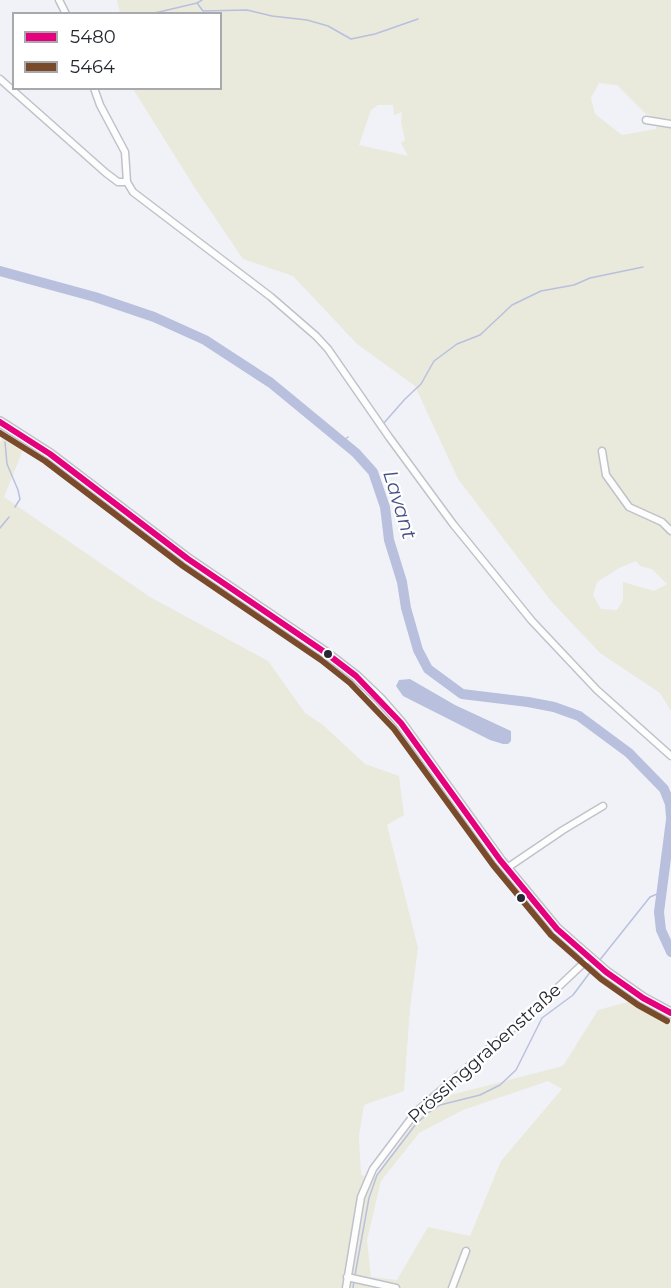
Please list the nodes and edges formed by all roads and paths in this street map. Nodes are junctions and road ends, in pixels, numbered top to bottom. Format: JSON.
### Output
{"nodes":[{"id":1,"x":0,"y":79,"type":"edge"},
{"id":2,"x":12,"y":90,"type":"edge"},
{"id":3,"x":12,"y":90,"type":"edge"},
{"id":4,"x":95,"y":90,"type":"edge"},
{"id":5,"x":646,"y":120,"type":"dead end"},
{"id":6,"x":671,"y":124,"type":"edge"},
{"id":7,"x":127,"y":182,"type":"junction"},
{"id":8,"x":0,"y":422,"type":"edge"},
{"id":9,"x":602,"y":451,"type":"dead end"},
{"id":10,"x":671,"y":531,"type":"edge"},
{"id":11,"x":671,"y":756,"type":"edge"},
{"id":12,"x":603,"y":806,"type":"dead end"},
{"id":13,"x":507,"y":868,"type":"junction"},
{"id":14,"x":591,"y":960,"type":"junction"},
{"id":15,"x":671,"y":1013,"type":"edge"},
{"id":16,"x":466,"y":1251,"type":"dead end"},
{"id":17,"x":350,"y":1278,"type":"junction"},
{"id":18,"x":385,"y":1287,"type":"edge"},
{"id":19,"x":346,"y":1288,"type":"edge"},
{"id":20,"x":396,"y":1288,"type":"edge"},
{"id":21,"x":452,"y":1288,"type":"edge"}],
"edges":[{"from":1,"to":2,"type":"street"},
{"from":3,"to":7,"type":"street"},
{"from":4,"to":7,"type":"street"},
{"from":5,"to":6,"type":"street"},
{"from":7,"to":11,"type":"street"},
{"from":8,"to":13,"type":"main road"},
{"from":9,"to":10,"type":"street"},
{"from":12,"to":13,"type":"street"},
{"from":13,"to":14,"type":"main road"},
{"from":14,"to":15,"type":"main road"},
{"from":14,"to":17,"type":"street","name":"Prössinggrabenstraße"},
{"from":16,"to":21,"type":"street"},
{"from":17,"to":18,"type":"street"},
{"from":17,"to":19,"type":"street","name":"Prössinggrabenstraße"},
{"from":18,"to":20,"type":"street"}]}
